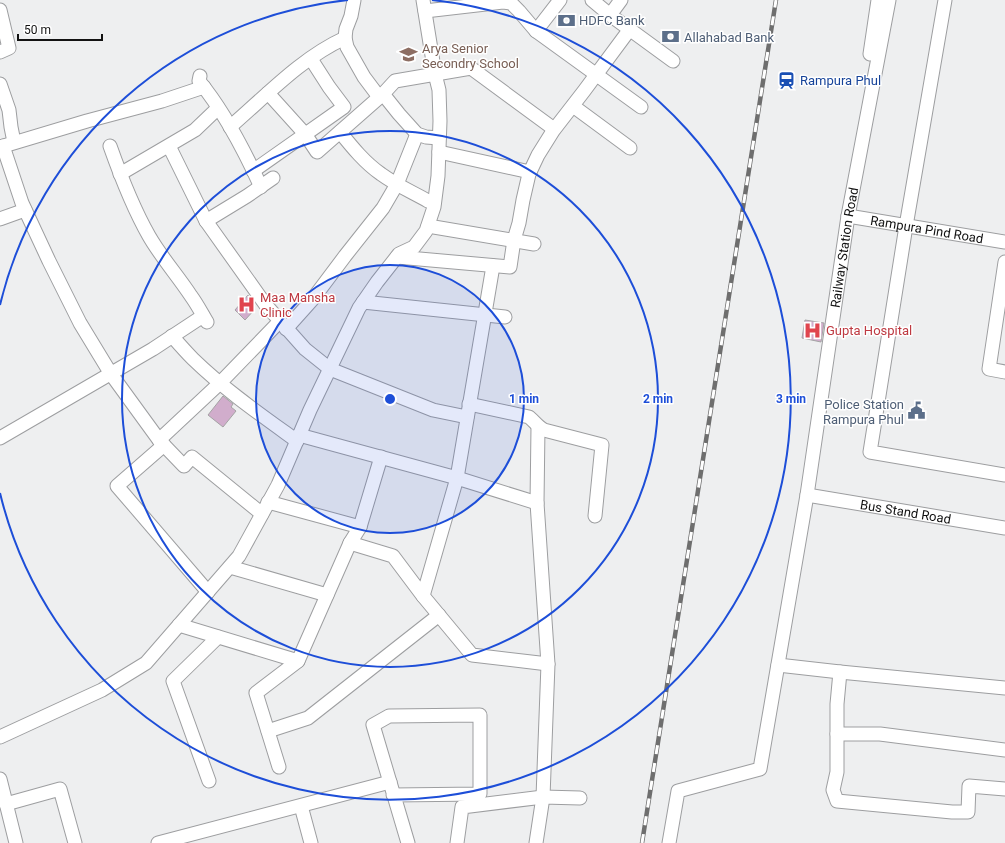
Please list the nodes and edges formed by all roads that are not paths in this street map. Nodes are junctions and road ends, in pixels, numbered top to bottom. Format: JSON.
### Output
{"nodes":[{"id":1,"x":354,"y":0,"type":"edge"},
{"id":2,"x":560,"y":0,"type":"edge"},
{"id":3,"x":592,"y":0,"type":"edge"},
{"id":4,"x":621,"y":0,"type":"edge"},
{"id":5,"x":878,"y":0,"type":"edge"},
{"id":6,"x":889,"y":0,"type":"edge"},
{"id":7,"x":945,"y":0,"type":"edge"},
{"id":8,"x":424,"y":6,"type":"edge"},
{"id":9,"x":0,"y":10,"type":"edge"},
{"id":10,"x":610,"y":15,"type":"junction"},
{"id":11,"x":630,"y":29,"type":"junction"},
{"id":12,"x":536,"y":31,"type":"junction"},
{"id":13,"x":345,"y":38,"type":"junction"},
{"id":14,"x":0,"y":52,"type":"edge"},
{"id":15,"x":311,"y":58,"type":"junction"},
{"id":16,"x":673,"y":61,"type":"dead end"},
{"id":17,"x":435,"y":74,"type":"junction"},
{"id":18,"x":597,"y":74,"type":"junction"},
{"id":19,"x":0,"y":84,"type":"edge"},
{"id":20,"x":268,"y":93,"type":"junction"},
{"id":21,"x":381,"y":96,"type":"junction"},
{"id":22,"x":573,"y":106,"type":"junction"},
{"id":23,"x":641,"y":107,"type":"dead end"},
{"id":24,"x":218,"y":108,"type":"junction"},
{"id":25,"x":230,"y":126,"type":"junction"},
{"id":26,"x":554,"y":129,"type":"junction"},
{"id":27,"x":340,"y":132,"type":"junction"},
{"id":28,"x":305,"y":134,"type":"junction"},
{"id":29,"x":417,"y":134,"type":"junction"},
{"id":30,"x":440,"y":138,"type":"junction"},
{"id":31,"x":6,"y":145,"type":"edge"},
{"id":32,"x":110,"y":146,"type":"dead end"},
{"id":33,"x":169,"y":146,"type":"junction"},
{"id":34,"x":630,"y":148,"type":"dead end"},
{"id":35,"x":439,"y":152,"type":"junction"},
{"id":36,"x":254,"y":171,"type":"junction"},
{"id":37,"x":530,"y":172,"type":"junction"},
{"id":38,"x":120,"y":174,"type":"junction"},
{"id":39,"x":273,"y":178,"type":"dead end"},
{"id":40,"x":397,"y":184,"type":"junction"},
{"id":41,"x":261,"y":187,"type":"junction"},
{"id":42,"x":434,"y":203,"type":"junction"},
{"id":43,"x":25,"y":210,"type":"junction"},
{"id":44,"x":845,"y":215,"type":"junction"},
{"id":45,"x":0,"y":219,"type":"edge"},
{"id":46,"x":206,"y":221,"type":"junction"},
{"id":47,"x":428,"y":226,"type":"junction"},
{"id":48,"x":906,"y":226,"type":"junction"},
{"id":49,"x":514,"y":240,"type":"junction"},
{"id":50,"x":1005,"y":242,"type":"edge"},
{"id":51,"x":534,"y":244,"type":"dead end"},
{"id":52,"x":397,"y":257,"type":"junction"},
{"id":53,"x":1005,"y":262,"type":"edge"},
{"id":54,"x":493,"y":266,"type":"junction"},
{"id":55,"x":363,"y":302,"type":"junction"},
{"id":56,"x":484,"y":315,"type":"junction"},
{"id":57,"x":505,"y":317,"type":"dead end"},
{"id":58,"x":283,"y":325,"type":"junction"},
{"id":59,"x":172,"y":336,"type":"junction"},
{"id":60,"x":330,"y":369,"type":"junction"},
{"id":61,"x":1005,"y":372,"type":"edge"},
{"id":62,"x":111,"y":374,"type":"junction"},
{"id":63,"x":220,"y":383,"type":"junction"},
{"id":64,"x":470,"y":404,"type":"junction"},
{"id":65,"x":467,"y":417,"type":"junction"},
{"id":66,"x":538,"y":427,"type":"junction"},
{"id":67,"x":0,"y":438,"type":"edge"},
{"id":68,"x":298,"y":438,"type":"junction"},
{"id":69,"x":161,"y":443,"type":"junction"},
{"id":70,"x":381,"y":457,"type":"junction"},
{"id":71,"x":1005,"y":475,"type":"edge"},
{"id":72,"x":457,"y":478,"type":"junction"},
{"id":73,"x":807,"y":495,"type":"junction"},
{"id":74,"x":537,"y":503,"type":"junction"},
{"id":75,"x":265,"y":508,"type":"junction"},
{"id":76,"x":595,"y":516,"type":"dead end"},
{"id":77,"x":360,"y":528,"type":"junction"},
{"id":78,"x":1005,"y":528,"type":"edge"},
{"id":79,"x":350,"y":543,"type":"junction"},
{"id":80,"x":230,"y":567,"type":"junction"},
{"id":81,"x":208,"y":592,"type":"junction"},
{"id":82,"x":327,"y":594,"type":"junction"},
{"id":83,"x":423,"y":596,"type":"junction"},
{"id":84,"x":439,"y":615,"type":"junction"},
{"id":85,"x":179,"y":626,"type":"junction"},
{"id":86,"x":218,"y":637,"type":"junction"},
{"id":87,"x":298,"y":661,"type":"junction"},
{"id":88,"x":548,"y":664,"type":"junction"},
{"id":89,"x":778,"y":665,"type":"junction"},
{"id":90,"x":840,"y":672,"type":"junction"},
{"id":91,"x":1005,"y":688,"type":"edge"},
{"id":92,"x":268,"y":731,"type":"junction"},
{"id":93,"x":837,"y":734,"type":"junction"},
{"id":94,"x":0,"y":737,"type":"edge"},
{"id":95,"x":1005,"y":750,"type":"edge"},
{"id":96,"x":279,"y":767,"type":"dead end"},
{"id":97,"x":0,"y":779,"type":"edge"},
{"id":98,"x":209,"y":781,"type":"dead end"},
{"id":99,"x":391,"y":788,"type":"junction"},
{"id":100,"x":1005,"y":789,"type":"edge"},
{"id":101,"x":543,"y":797,"type":"junction"},
{"id":102,"x":580,"y":798,"type":"dead end"},
{"id":103,"x":6,"y":804,"type":"junction"},
{"id":104,"x":301,"y":806,"type":"junction"},
{"id":105,"x":16,"y":843,"type":"edge"},
{"id":106,"x":75,"y":843,"type":"edge"},
{"id":107,"x":158,"y":843,"type":"edge"},
{"id":108,"x":311,"y":843,"type":"edge"},
{"id":109,"x":408,"y":843,"type":"edge"},
{"id":110,"x":457,"y":843,"type":"edge"},
{"id":111,"x":536,"y":843,"type":"edge"},
{"id":112,"x":669,"y":843,"type":"edge"}],
"edges":[{"from":1,"to":13,"type":"street"},
{"from":2,"to":12,"type":"street"},
{"from":3,"to":10,"type":"street"},
{"from":4,"to":10,"type":"street"},
{"from":5,"to":44,"type":"street"},
{"from":6,"to":44,"type":"street","name":"Railway Station Road"},
{"from":7,"to":48,"type":"street"},
{"from":8,"to":12,"type":"street"},
{"from":8,"to":17,"type":"street"},
{"from":9,"to":14,"type":"street"},
{"from":10,"to":11,"type":"street"},
{"from":11,"to":16,"type":"street"},
{"from":11,"to":18,"type":"street"},
{"from":12,"to":18,"type":"street"},
{"from":13,"to":15,"type":"street"},
{"from":13,"to":21,"type":"street"},
{"from":15,"to":20,"type":"street"},
{"from":15,"to":28,"type":"street"},
{"from":17,"to":21,"type":"street"},
{"from":17,"to":26,"type":"street"},
{"from":17,"to":30,"type":"street"},
{"from":18,"to":22,"type":"street"},
{"from":18,"to":23,"type":"street"},
{"from":19,"to":31,"type":"street"},
{"from":20,"to":25,"type":"street"},
{"from":20,"to":28,"type":"street"},
{"from":21,"to":27,"type":"street"},
{"from":21,"to":29,"type":"street"},
{"from":22,"to":26,"type":"street"},
{"from":22,"to":34,"type":"street"},
{"from":24,"to":25,"type":"street"},
{"from":24,"to":31,"type":"street"},
{"from":24,"to":33,"type":"street"},
{"from":25,"to":36,"type":"street"},
{"from":26,"to":37,"type":"street"},
{"from":27,"to":28,"type":"street"},
{"from":27,"to":40,"type":"street"},
{"from":28,"to":36,"type":"street"},
{"from":29,"to":30,"type":"street"},
{"from":29,"to":40,"type":"street"},
{"from":30,"to":35,"type":"street"},
{"from":31,"to":43,"type":"street"},
{"from":32,"to":38,"type":"street"},
{"from":33,"to":38,"type":"street"},
{"from":33,"to":46,"type":"street"},
{"from":35,"to":37,"type":"street"},
{"from":35,"to":42,"type":"street"},
{"from":36,"to":41,"type":"street"},
{"from":37,"to":49,"type":"street"},
{"from":38,"to":59,"type":"street"},
{"from":39,"to":41,"type":"street"},
{"from":40,"to":42,"type":"street"},
{"from":40,"to":58,"type":"street"},
{"from":41,"to":46,"type":"street"},
{"from":42,"to":47,"type":"street"},
{"from":43,"to":45,"type":"street"},
{"from":43,"to":62,"type":"street"},
{"from":44,"to":48,"type":"street","name":"Rampura Pind Road"},
{"from":44,"to":73,"type":"street","name":"Railway Station Road"},
{"from":46,"to":58,"type":"street"},
{"from":47,"to":49,"type":"street"},
{"from":47,"to":52,"type":"street"},
{"from":48,"to":50,"type":"street","name":"Rampura Pind Road"},
{"from":48,"to":71,"type":"street"},
{"from":49,"to":51,"type":"street"},
{"from":49,"to":54,"type":"street"},
{"from":52,"to":54,"type":"street"},
{"from":52,"to":55,"type":"street"},
{"from":53,"to":61,"type":"street"},
{"from":54,"to":56,"type":"street"},
{"from":55,"to":56,"type":"street"},
{"from":55,"to":60,"type":"street"},
{"from":56,"to":57,"type":"street"},
{"from":56,"to":64,"type":"street"},
{"from":58,"to":60,"type":"street"},
{"from":58,"to":63,"type":"street"},
{"from":59,"to":62,"type":"street"},
{"from":59,"to":63,"type":"street"},
{"from":60,"to":65,"type":"street"},
{"from":60,"to":68,"type":"street"},
{"from":62,"to":67,"type":"street"},
{"from":62,"to":69,"type":"street"},
{"from":63,"to":68,"type":"street"},
{"from":63,"to":69,"type":"street"},
{"from":64,"to":65,"type":"street"},
{"from":64,"to":66,"type":"street"},
{"from":65,"to":72,"type":"street"},
{"from":66,"to":74,"type":"street"},
{"from":66,"to":76,"type":"street"},
{"from":68,"to":70,"type":"street"},
{"from":68,"to":75,"type":"street"},
{"from":69,"to":75,"type":"street"},
{"from":69,"to":81,"type":"street"},
{"from":70,"to":72,"type":"street"},
{"from":70,"to":77,"type":"street"},
{"from":72,"to":74,"type":"street"},
{"from":72,"to":83,"type":"street"},
{"from":73,"to":78,"type":"street","name":"Bus Stand Road"},
{"from":73,"to":89,"type":"street","name":"Railway Station Road"},
{"from":74,"to":88,"type":"street"},
{"from":75,"to":77,"type":"street"},
{"from":75,"to":80,"type":"street"},
{"from":77,"to":79,"type":"street"},
{"from":79,"to":82,"type":"street"},
{"from":79,"to":83,"type":"street"},
{"from":80,"to":81,"type":"street"},
{"from":80,"to":82,"type":"street"},
{"from":81,"to":85,"type":"street"},
{"from":82,"to":87,"type":"street"},
{"from":83,"to":84,"type":"street"},
{"from":84,"to":88,"type":"street"},
{"from":84,"to":92,"type":"street"},
{"from":85,"to":86,"type":"street"},
{"from":85,"to":94,"type":"street"},
{"from":86,"to":87,"type":"street"},
{"from":86,"to":98,"type":"street"},
{"from":87,"to":92,"type":"street"},
{"from":88,"to":101,"type":"street"},
{"from":89,"to":90,"type":"street"},
{"from":89,"to":112,"type":"street","name":"Railway Station Road"},
{"from":90,"to":91,"type":"street"},
{"from":90,"to":93,"type":"street"},
{"from":92,"to":96,"type":"street"},
{"from":93,"to":95,"type":"street"},
{"from":93,"to":100,"type":"street"},
{"from":97,"to":103,"type":"street"},
{"from":99,"to":99,"type":"street"},
{"from":99,"to":104,"type":"street"},
{"from":99,"to":109,"type":"street"},
{"from":101,"to":102,"type":"street"},
{"from":101,"to":110,"type":"street"},
{"from":101,"to":111,"type":"street"},
{"from":103,"to":105,"type":"street"},
{"from":103,"to":106,"type":"street"},
{"from":104,"to":107,"type":"street"},
{"from":104,"to":108,"type":"street"}]}
